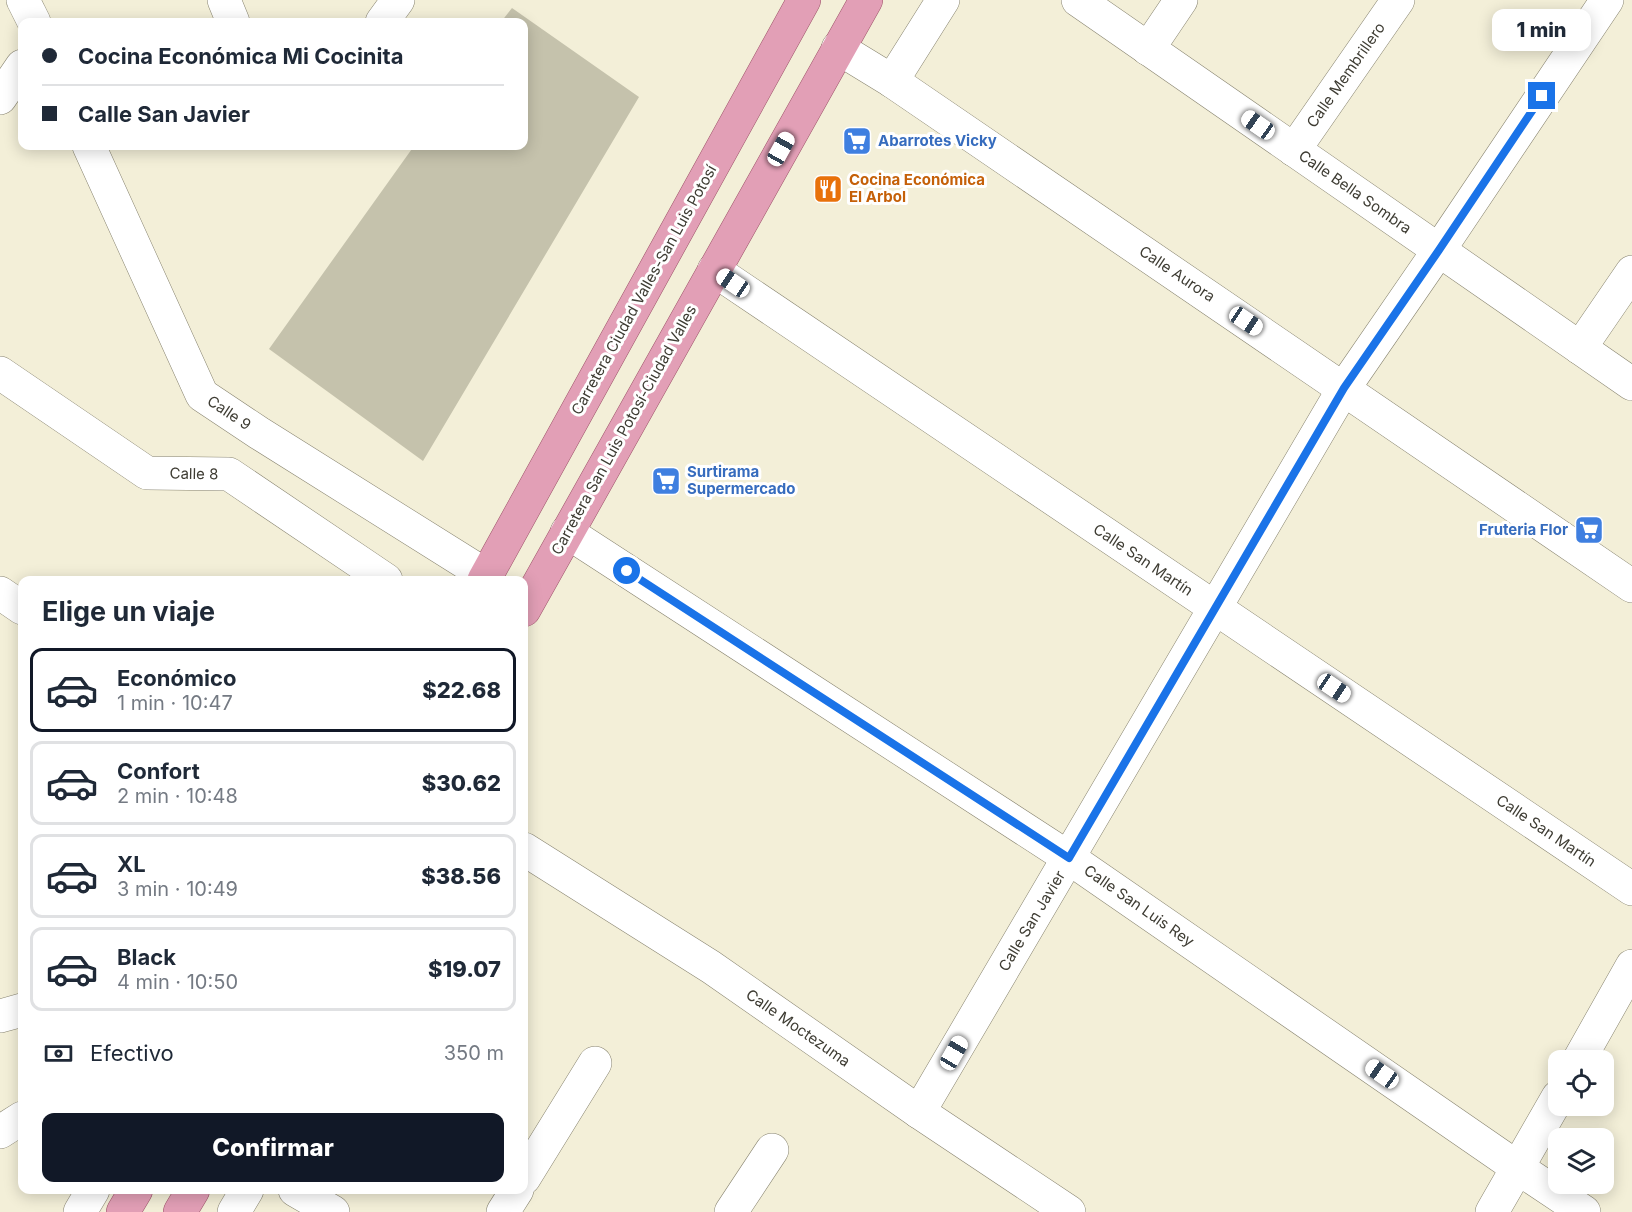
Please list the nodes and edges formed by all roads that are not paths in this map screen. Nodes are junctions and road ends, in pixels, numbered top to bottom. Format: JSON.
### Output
{"nodes":[{"id":1,"x":24,"y":0,"type":"edge"},
{"id":2,"x":224,"y":0,"type":"edge"},
{"id":3,"x":398,"y":0,"type":"edge"},
{"id":4,"x":804,"y":0,"type":"edge"},
{"id":5,"x":866,"y":0,"type":"edge"},
{"id":6,"x":943,"y":0,"type":"edge"},
{"id":7,"x":1077,"y":0,"type":"edge"},
{"id":8,"x":1181,"y":0,"type":"edge"},
{"id":9,"x":1398,"y":0,"type":"edge"},
{"id":10,"x":1607,"y":0,"type":"edge"},
{"id":11,"x":32,"y":18,"type":"edge"},
{"id":12,"x":231,"y":18,"type":"edge"},
{"id":13,"x":385,"y":18,"type":"edge"},
{"id":14,"x":838,"y":48,"type":"junction"},
{"id":15,"x":1148,"y":49,"type":"junction"},
{"id":16,"x":18,"y":72,"type":"edge"},
{"id":17,"x":892,"y":81,"type":"junction"},
{"id":18,"x":0,"y":98,"type":"edge"},
{"id":19,"x":91,"y":150,"type":"edge"},
{"id":20,"x":1294,"y":150,"type":"junction"},
{"id":21,"x":1439,"y":250,"type":"junction"},
{"id":22,"x":714,"y":270,"type":"junction"},
{"id":23,"x":1632,"y":272,"type":"edge"},
{"id":24,"x":1580,"y":348,"type":"junction"},
{"id":25,"x":0,"y":373,"type":"edge"},
{"id":26,"x":1632,"y":384,"type":"edge"},
{"id":27,"x":1344,"y":388,"type":"junction"},
{"id":28,"x":259,"y":433,"type":"junction"},
{"id":29,"x":229,"y":474,"type":"junction"},
{"id":30,"x":567,"y":532,"type":"junction"},
{"id":31,"x":380,"y":576,"type":"edge"},
{"id":32,"x":482,"y":576,"type":"edge"},
{"id":33,"x":486,"y":576,"type":"edge"},
{"id":34,"x":1632,"y":586,"type":"edge"},
{"id":35,"x":0,"y":593,"type":"edge"},
{"id":36,"x":528,"y":603,"type":"edge"},
{"id":37,"x":18,"y":605,"type":"edge"},
{"id":38,"x":1215,"y":608,"type":"junction"},
{"id":39,"x":528,"y":852,"type":"edge"},
{"id":40,"x":1069,"y":858,"type":"junction"},
{"id":41,"x":1632,"y":889,"type":"edge"},
{"id":42,"x":1632,"y":966,"type":"edge"},
{"id":43,"x":18,"y":1011,"type":"edge"},
{"id":44,"x":0,"y":1016,"type":"edge"},
{"id":45,"x":1585,"y":1050,"type":"edge"},
{"id":46,"x":595,"y":1063,"type":"dead end"},
{"id":47,"x":919,"y":1112,"type":"junction"},
{"id":48,"x":1548,"y":1115,"type":"edge"},
{"id":49,"x":18,"y":1121,"type":"edge"},
{"id":50,"x":0,"y":1132,"type":"edge"},
{"id":51,"x":772,"y":1150,"type":"dead end"},
{"id":52,"x":1518,"y":1168,"type":"junction"},
{"id":53,"x":528,"y":1172,"type":"edge"},
{"id":54,"x":91,"y":1194,"type":"edge"},
{"id":55,"x":133,"y":1194,"type":"edge"},
{"id":56,"x":191,"y":1194,"type":"edge"},
{"id":57,"x":302,"y":1194,"type":"edge"},
{"id":58,"x":514,"y":1194,"type":"edge"},
{"id":59,"x":80,"y":1212,"type":"edge"},
{"id":60,"x":123,"y":1212,"type":"edge"},
{"id":61,"x":180,"y":1212,"type":"edge"},
{"id":62,"x":333,"y":1212,"type":"edge"},
{"id":63,"x":503,"y":1212,"type":"edge"},
{"id":64,"x":731,"y":1212,"type":"edge"},
{"id":65,"x":1069,"y":1212,"type":"edge"},
{"id":66,"x":1492,"y":1212,"type":"edge"},
{"id":67,"x":1584,"y":1212,"type":"edge"}],
"edges":[{"from":1,"to":11,"type":"street"},
{"from":2,"to":12,"type":"street"},
{"from":3,"to":13,"type":"street"},
{"from":4,"to":33,"type":"main road","name":"Carretera Ciudad Valles-San Luis Potosí"},
{"from":5,"to":14,"type":"main road","name":"Carretera San Luis Potosí-Ciudad Valles"},
{"from":6,"to":17,"type":"street"},
{"from":7,"to":15,"type":"street","name":"Calle Bella Sombra"},
{"from":8,"to":15,"type":"street"},
{"from":9,"to":20,"type":"street","name":"Calle Membrillero"},
{"from":10,"to":21,"type":"street","name":"Calle San Javier"},
{"from":14,"to":17,"type":"street","name":"Calle Aurora"},
{"from":14,"to":22,"type":"main road","name":"Carretera San Luis Potosí-Ciudad Valles"},
{"from":15,"to":20,"type":"street","name":"Calle Bella Sombra"},
{"from":16,"to":18,"type":"street"},
{"from":17,"to":27,"type":"street","name":"Calle Aurora"},
{"from":19,"to":28,"type":"street","name":"Calle 9"},
{"from":20,"to":21,"type":"street","name":"Calle Bella Sombra"},
{"from":21,"to":24,"type":"street","name":"Calle Bella Sombra"},
{"from":21,"to":27,"type":"street","name":"Calle San Javier"},
{"from":22,"to":30,"type":"main road","name":"Carretera San Luis Potosí-Ciudad Valles"},
{"from":22,"to":38,"type":"street","name":"Calle San Martín"},
{"from":23,"to":24,"type":"street"},
{"from":24,"to":26,"type":"street","name":"Calle Bella Sombra"},
{"from":25,"to":29,"type":"street","name":"Calle 8"},
{"from":27,"to":34,"type":"street","name":"Calle Aurora"},
{"from":27,"to":38,"type":"street","name":"Calle San Javier"},
{"from":28,"to":29,"type":"street"},
{"from":28,"to":32,"type":"street","name":"Calle 9"},
{"from":29,"to":31,"type":"street","name":"Calle 8"},
{"from":30,"to":36,"type":"main road","name":"Carretera San Luis Potosí-Ciudad Valles"},
{"from":30,"to":40,"type":"street","name":"Calle San Luis Rey"},
{"from":35,"to":37,"type":"street"},
{"from":38,"to":40,"type":"street","name":"Calle San Javier"},
{"from":38,"to":41,"type":"street","name":"Calle San Martín"},
{"from":39,"to":47,"type":"street","name":"Calle Moctezuma"},
{"from":40,"to":47,"type":"street","name":"Calle San Javier"},
{"from":40,"to":52,"type":"street","name":"Calle San Luis Rey"},
{"from":42,"to":45,"type":"street"},
{"from":43,"to":44,"type":"street"},
{"from":46,"to":53,"type":"street"},
{"from":47,"to":65,"type":"street","name":"Calle Moctezuma"},
{"from":48,"to":52,"type":"street"},
{"from":49,"to":50,"type":"street"},
{"from":51,"to":64,"type":"street"},
{"from":52,"to":66,"type":"street"},
{"from":52,"to":67,"type":"street","name":"Calle San Luis Rey"},
{"from":54,"to":59,"type":"street"},
{"from":55,"to":60,"type":"main road"},
{"from":56,"to":61,"type":"main road"},
{"from":57,"to":62,"type":"street"},
{"from":58,"to":63,"type":"street"}]}
